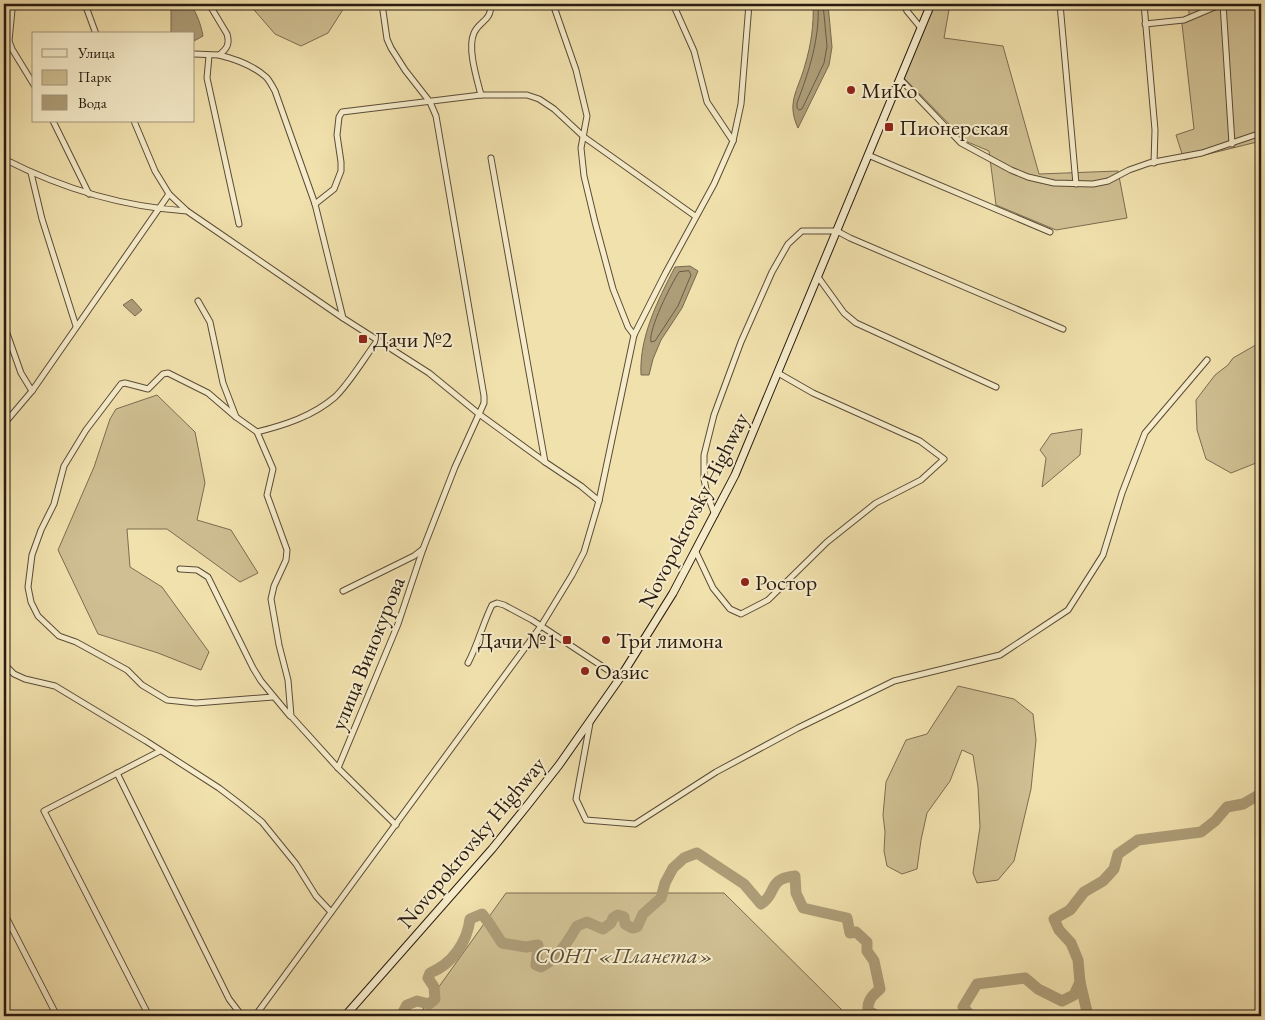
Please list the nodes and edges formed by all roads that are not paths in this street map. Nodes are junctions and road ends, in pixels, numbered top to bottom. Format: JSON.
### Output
{"nodes":[{"id":1,"x":85,"y":4,"type":"edge"},
{"id":2,"x":209,"y":4,"type":"edge"},
{"id":3,"x":382,"y":4,"type":"edge"},
{"id":4,"x":491,"y":4,"type":"edge"},
{"id":5,"x":553,"y":4,"type":"edge"},
{"id":6,"x":673,"y":4,"type":"edge"},
{"id":7,"x":749,"y":4,"type":"edge"},
{"id":8,"x":904,"y":4,"type":"edge"},
{"id":9,"x":931,"y":4,"type":"edge"},
{"id":10,"x":1060,"y":4,"type":"edge"},
{"id":11,"x":1144,"y":4,"type":"edge"},
{"id":12,"x":1223,"y":4,"type":"edge"},
{"id":13,"x":12,"y":10,"type":"dead end"},
{"id":14,"x":1145,"y":24,"type":"junction"},
{"id":15,"x":921,"y":28,"type":"junction"},
{"id":16,"x":95,"y":32,"type":"edge"},
{"id":17,"x":195,"y":54,"type":"edge"},
{"id":18,"x":209,"y":56,"type":"junction"},
{"id":19,"x":219,"y":56,"type":"junction"},
{"id":20,"x":900,"y":79,"type":"junction"},
{"id":21,"x":32,"y":82,"type":"edge"},
{"id":22,"x":480,"y":95,"type":"junction"},
{"id":23,"x":430,"y":102,"type":"junction"},
{"id":24,"x":53,"y":122,"type":"edge"},
{"id":25,"x":134,"y":122,"type":"edge"},
{"id":26,"x":1261,"y":132,"type":"edge"},
{"id":27,"x":584,"y":136,"type":"junction"},
{"id":28,"x":733,"y":141,"type":"junction"},
{"id":29,"x":1232,"y":144,"type":"junction"},
{"id":30,"x":868,"y":155,"type":"junction"},
{"id":31,"x":492,"y":158,"type":"dead end"},
{"id":32,"x":4,"y":159,"type":"edge"},
{"id":33,"x":1154,"y":163,"type":"junction"},
{"id":34,"x":31,"y":172,"type":"junction"},
{"id":35,"x":1076,"y":184,"type":"junction"},
{"id":36,"x":89,"y":194,"type":"junction"},
{"id":37,"x":169,"y":194,"type":"junction"},
{"id":38,"x":314,"y":204,"type":"junction"},
{"id":39,"x":159,"y":209,"type":"junction"},
{"id":40,"x":187,"y":211,"type":"junction"},
{"id":41,"x":695,"y":216,"type":"junction"},
{"id":42,"x":239,"y":224,"type":"dead end"},
{"id":43,"x":837,"y":231,"type":"junction"},
{"id":44,"x":1050,"y":232,"type":"dead end"},
{"id":45,"x":818,"y":277,"type":"junction"},
{"id":46,"x":198,"y":301,"type":"dead end"},
{"id":47,"x":343,"y":318,"type":"junction"},
{"id":48,"x":4,"y":325,"type":"edge"},
{"id":49,"x":76,"y":326,"type":"junction"},
{"id":50,"x":1063,"y":329,"type":"dead end"},
{"id":51,"x":634,"y":335,"type":"junction"},
{"id":52,"x":377,"y":341,"type":"junction"},
{"id":53,"x":1207,"y":360,"type":"dead end"},
{"id":54,"x":778,"y":373,"type":"junction"},
{"id":55,"x":996,"y":386,"type":"dead end"},
{"id":56,"x":32,"y":391,"type":"junction"},
{"id":57,"x":479,"y":414,"type":"junction"},
{"id":58,"x":236,"y":417,"type":"junction"},
{"id":59,"x":4,"y":424,"type":"edge"},
{"id":60,"x":257,"y":432,"type":"junction"},
{"id":61,"x":545,"y":462,"type":"junction"},
{"id":62,"x":599,"y":501,"type":"junction"},
{"id":63,"x":715,"y":515,"type":"junction"},
{"id":64,"x":423,"y":549,"type":"junction"},
{"id":65,"x":696,"y":552,"type":"junction"},
{"id":66,"x":180,"y":569,"type":"dead end"},
{"id":67,"x":343,"y":591,"type":"dead end"},
{"id":68,"x":541,"y":626,"type":"junction"},
{"id":69,"x":468,"y":663,"type":"dead end"},
{"id":70,"x":4,"y":664,"type":"edge"},
{"id":71,"x":620,"y":678,"type":"junction"},
{"id":72,"x":274,"y":697,"type":"junction"},
{"id":73,"x":291,"y":716,"type":"junction"},
{"id":74,"x":590,"y":720,"type":"junction"},
{"id":75,"x":160,"y":751,"type":"junction"},
{"id":76,"x":338,"y":768,"type":"junction"},
{"id":77,"x":117,"y":773,"type":"junction"},
{"id":78,"x":396,"y":825,"type":"junction"},
{"id":79,"x":331,"y":912,"type":"junction"},
{"id":80,"x":4,"y":913,"type":"edge"},
{"id":81,"x":57,"y":1016,"type":"edge"},
{"id":82,"x":149,"y":1016,"type":"edge"},
{"id":83,"x":242,"y":1016,"type":"edge"},
{"id":84,"x":255,"y":1016,"type":"edge"},
{"id":85,"x":345,"y":1016,"type":"edge"}],
"edges":[{"from":1,"to":16,"type":"street"},
{"from":2,"to":19,"type":"street"},
{"from":3,"to":23,"type":"street","name":"улица Винокурова"},
{"from":4,"to":22,"type":"street"},
{"from":5,"to":27,"type":"street"},
{"from":6,"to":28,"type":"street"},
{"from":7,"to":28,"type":"street"},
{"from":8,"to":15,"type":"street"},
{"from":9,"to":15,"type":"main road","name":"Novopokrovsky Highway"},
{"from":10,"to":35,"type":"street"},
{"from":11,"to":14,"type":"street"},
{"from":12,"to":14,"type":"street"},
{"from":12,"to":29,"type":"street"},
{"from":13,"to":21,"type":"street"},
{"from":14,"to":33,"type":"street"},
{"from":15,"to":20,"type":"main road","name":"Novopokrovsky Highway"},
{"from":17,"to":18,"type":"street"},
{"from":18,"to":19,"type":"street"},
{"from":18,"to":42,"type":"street"},
{"from":19,"to":38,"type":"street"},
{"from":20,"to":30,"type":"main road","name":"Novopokrovsky Highway"},
{"from":20,"to":35,"type":"street"},
{"from":22,"to":23,"type":"street"},
{"from":22,"to":27,"type":"street"},
{"from":23,"to":38,"type":"street"},
{"from":23,"to":57,"type":"street","name":"улица Винокурова"},
{"from":24,"to":36,"type":"street"},
{"from":25,"to":37,"type":"street"},
{"from":26,"to":29,"type":"street"},
{"from":27,"to":41,"type":"street"},
{"from":27,"to":51,"type":"street"},
{"from":28,"to":41,"type":"street"},
{"from":29,"to":33,"type":"street"},
{"from":30,"to":43,"type":"main road","name":"Novopokrovsky Highway"},
{"from":30,"to":44,"type":"street"},
{"from":31,"to":61,"type":"street"},
{"from":32,"to":34,"type":"street"},
{"from":33,"to":35,"type":"street"},
{"from":34,"to":36,"type":"street"},
{"from":34,"to":49,"type":"street"},
{"from":36,"to":39,"type":"street"},
{"from":37,"to":39,"type":"street"},
{"from":37,"to":40,"type":"street"},
{"from":38,"to":47,"type":"street"},
{"from":39,"to":40,"type":"street"},
{"from":39,"to":49,"type":"street"},
{"from":40,"to":47,"type":"street"},
{"from":41,"to":51,"type":"street"},
{"from":43,"to":45,"type":"main road","name":"Novopokrovsky Highway"},
{"from":43,"to":50,"type":"street"},
{"from":43,"to":63,"type":"street"},
{"from":45,"to":54,"type":"main road","name":"Novopokrovsky Highway"},
{"from":45,"to":55,"type":"street"},
{"from":46,"to":58,"type":"street"},
{"from":47,"to":52,"type":"street"},
{"from":48,"to":56,"type":"street"},
{"from":49,"to":56,"type":"street"},
{"from":51,"to":62,"type":"street"},
{"from":52,"to":57,"type":"street"},
{"from":52,"to":60,"type":"street"},
{"from":53,"to":74,"type":"street"},
{"from":54,"to":63,"type":"main road","name":"Novopokrovsky Highway"},
{"from":54,"to":65,"type":"street"},
{"from":56,"to":59,"type":"street"},
{"from":57,"to":61,"type":"street"},
{"from":57,"to":64,"type":"street","name":"улица Винокурова"},
{"from":58,"to":60,"type":"street"},
{"from":58,"to":72,"type":"street"},
{"from":60,"to":73,"type":"street"},
{"from":61,"to":62,"type":"street"},
{"from":62,"to":68,"type":"street"},
{"from":63,"to":65,"type":"main road","name":"Novopokrovsky Highway"},
{"from":64,"to":67,"type":"street"},
{"from":64,"to":76,"type":"street","name":"улица Винокурова"},
{"from":65,"to":71,"type":"main road","name":"Novopokrovsky Highway"},
{"from":66,"to":72,"type":"street"},
{"from":68,"to":69,"type":"street"},
{"from":68,"to":71,"type":"street"},
{"from":68,"to":78,"type":"street"},
{"from":70,"to":75,"type":"street"},
{"from":71,"to":74,"type":"main road","name":"Novopokrovsky Highway"},
{"from":72,"to":73,"type":"street"},
{"from":73,"to":76,"type":"street"},
{"from":74,"to":85,"type":"main road","name":"Novopokrovsky Highway"},
{"from":75,"to":77,"type":"street"},
{"from":75,"to":79,"type":"street"},
{"from":76,"to":78,"type":"street"},
{"from":77,"to":82,"type":"street"},
{"from":77,"to":83,"type":"street"},
{"from":78,"to":79,"type":"street"},
{"from":79,"to":84,"type":"street"},
{"from":80,"to":81,"type":"street"}]}
